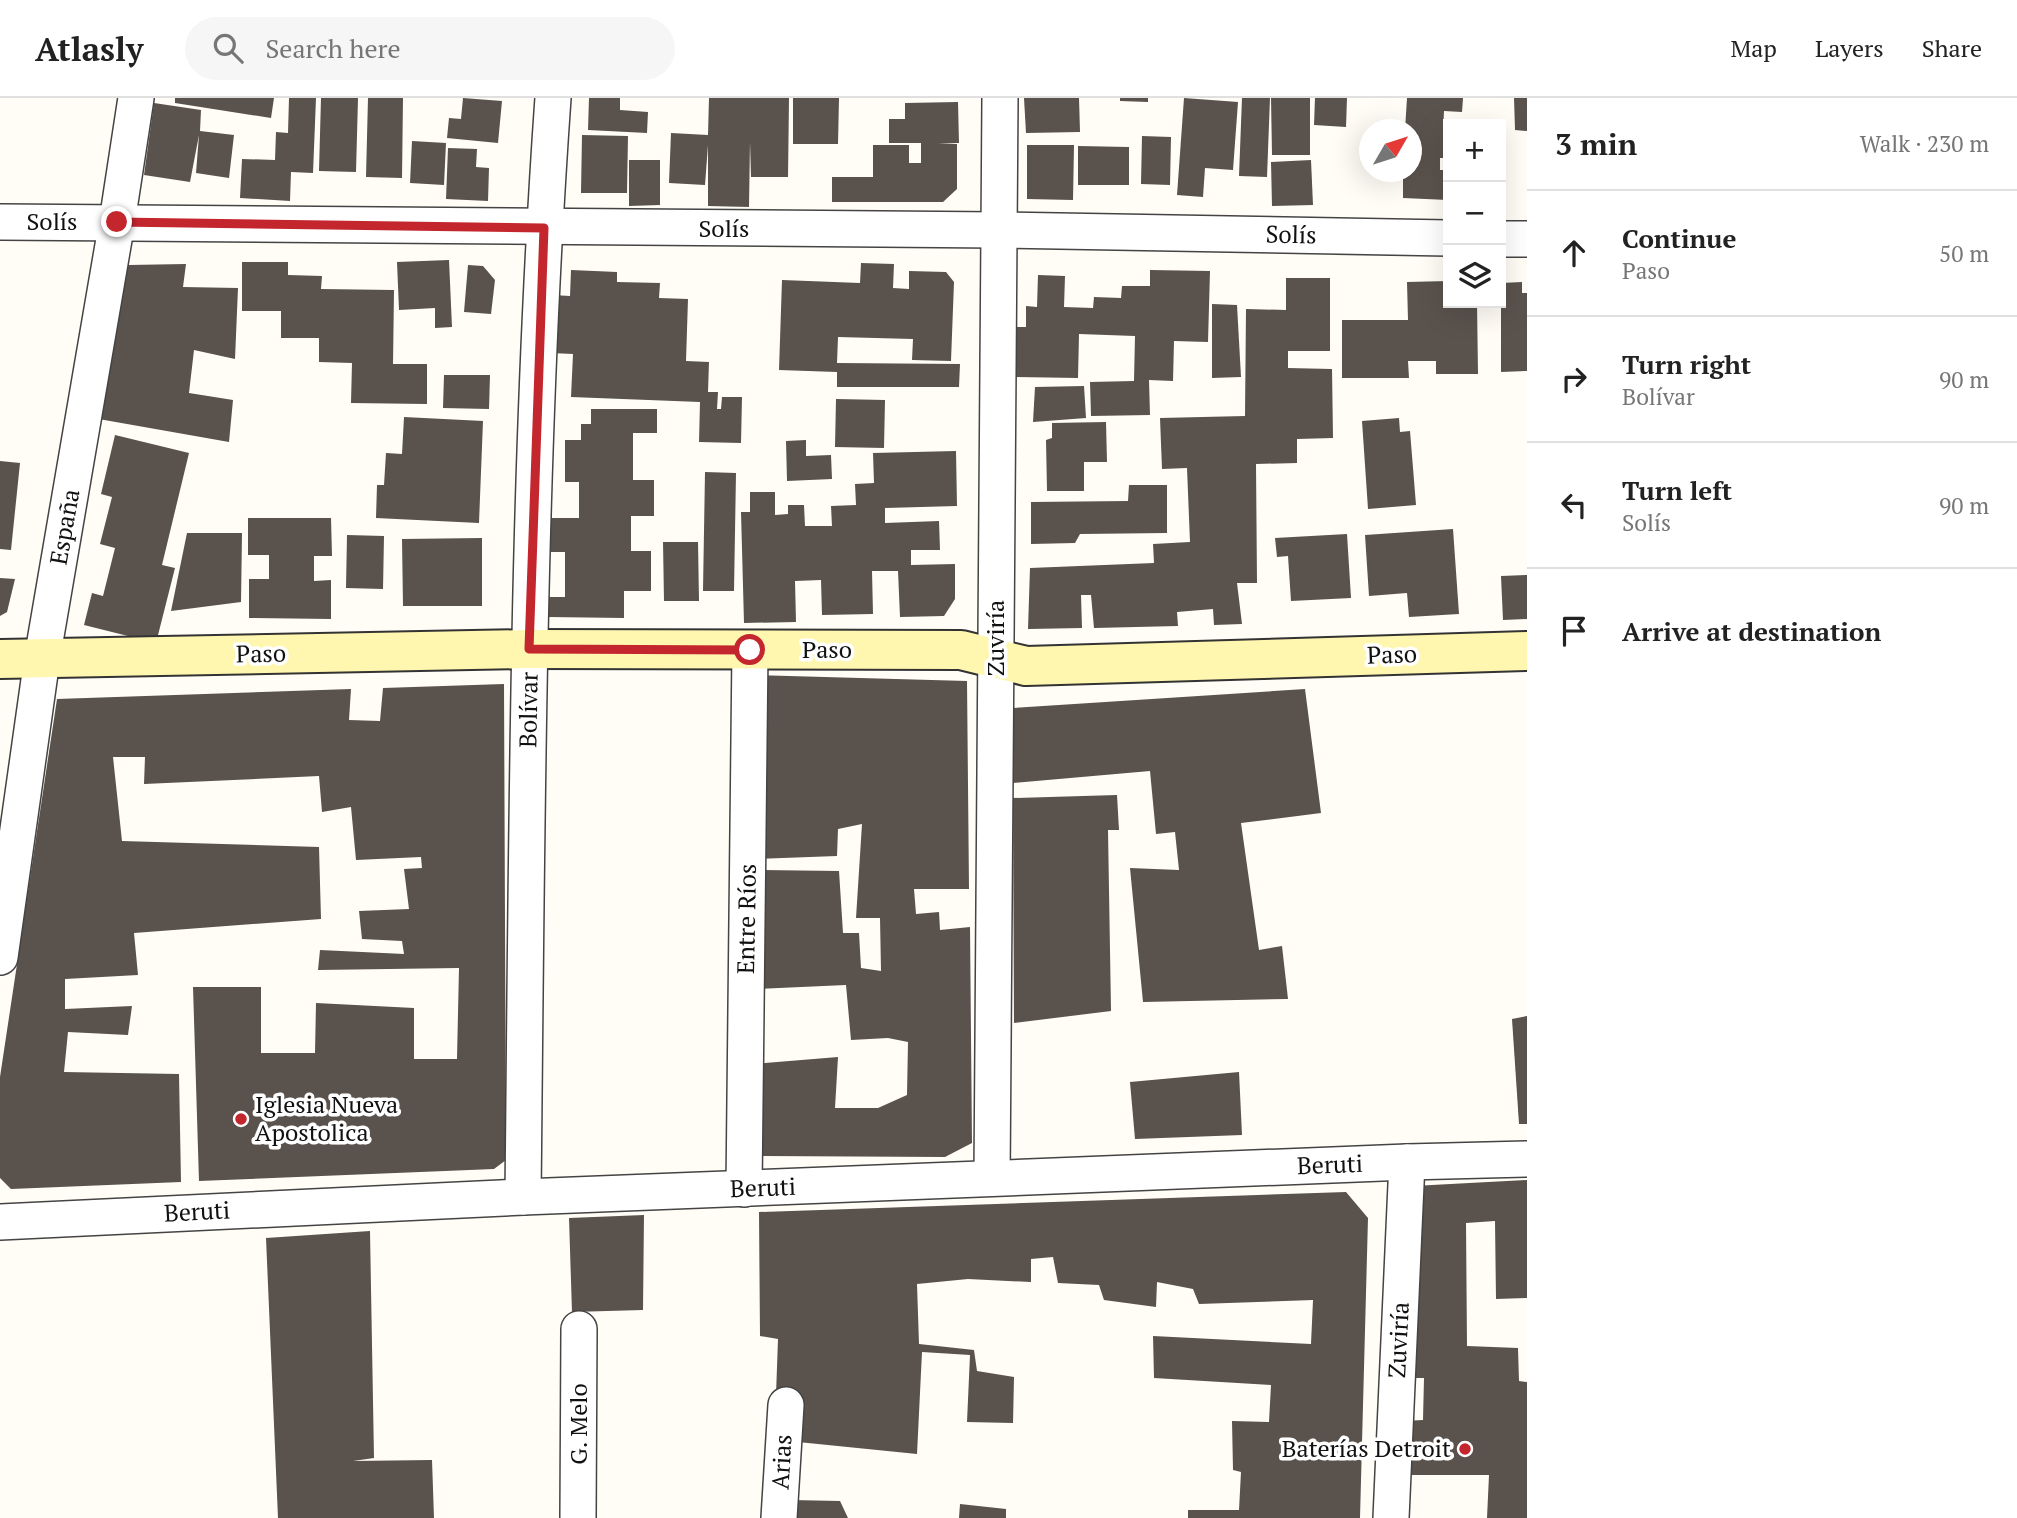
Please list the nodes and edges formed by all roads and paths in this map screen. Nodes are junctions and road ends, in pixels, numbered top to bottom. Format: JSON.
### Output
{"nodes":[{"id":1,"x":136,"y":98,"type":"edge"},
{"id":2,"x":553,"y":98,"type":"edge"},
{"id":3,"x":1000,"y":98,"type":"edge"},
{"id":4,"x":0,"y":222,"type":"edge"},
{"id":5,"x":117,"y":222,"type":"junction"},
{"id":6,"x":544,"y":228,"type":"junction"},
{"id":7,"x":998,"y":230,"type":"junction"},
{"id":8,"x":1443,"y":238,"type":"edge"},
{"id":9,"x":1506,"y":239,"type":"edge"},
{"id":10,"x":1527,"y":239,"type":"edge"},
{"id":11,"x":529,"y":649,"type":"junction"},
{"id":12,"x":750,"y":650,"type":"junction"},
{"id":13,"x":1527,"y":651,"type":"edge"},
{"id":14,"x":996,"y":658,"type":"junction"},
{"id":15,"x":0,"y":659,"type":"edge"},
{"id":16,"x":42,"y":659,"type":"junction"},
{"id":17,"x":0,"y":957,"type":"edge"},
{"id":18,"x":1527,"y":1160,"type":"edge"},
{"id":19,"x":1407,"y":1161,"type":"junction"},
{"id":20,"x":992,"y":1178,"type":"junction"},
{"id":21,"x":744,"y":1189,"type":"junction"},
{"id":22,"x":523,"y":1197,"type":"junction"},
{"id":23,"x":0,"y":1222,"type":"edge"},
{"id":24,"x":579,"y":1329,"type":"dead end"},
{"id":25,"x":786,"y":1405,"type":"dead end"},
{"id":26,"x":578,"y":1518,"type":"edge"},
{"id":27,"x":779,"y":1518,"type":"edge"},
{"id":28,"x":1391,"y":1518,"type":"edge"}],
"edges":[{"from":1,"to":5,"type":"street","name":"España"},
{"from":2,"to":6,"type":"street","name":"Bolívar"},
{"from":3,"to":7,"type":"street","name":"Zuviría"},
{"from":4,"to":5,"type":"street","name":"Solís"},
{"from":5,"to":6,"type":"street","name":"Solís"},
{"from":5,"to":16,"type":"street","name":"España"},
{"from":6,"to":7,"type":"street","name":"Solís"},
{"from":6,"to":11,"type":"street","name":"Bolívar"},
{"from":7,"to":8,"type":"street","name":"Solís"},
{"from":7,"to":14,"type":"street","name":"Zuviría"},
{"from":9,"to":10,"type":"street"},
{"from":11,"to":12,"type":"street","name":"Paso"},
{"from":11,"to":16,"type":"street","name":"Paso"},
{"from":11,"to":22,"type":"street","name":"Bolívar"},
{"from":12,"to":14,"type":"street","name":"Paso"},
{"from":12,"to":21,"type":"street","name":"Entre Ríos"},
{"from":13,"to":14,"type":"street","name":"Paso"},
{"from":14,"to":20,"type":"street","name":"Zuviría"},
{"from":15,"to":16,"type":"street","name":"Paso"},
{"from":16,"to":17,"type":"street","name":"España"},
{"from":18,"to":19,"type":"street","name":"Beruti"},
{"from":19,"to":20,"type":"street","name":"Beruti"},
{"from":19,"to":28,"type":"street","name":"Zuviría"},
{"from":20,"to":21,"type":"street","name":"Beruti"},
{"from":21,"to":22,"type":"street","name":"Beruti"},
{"from":22,"to":23,"type":"street","name":"Beruti"},
{"from":24,"to":26,"type":"street","name":"G. Melo"},
{"from":25,"to":27,"type":"street","name":"Arias"}]}
